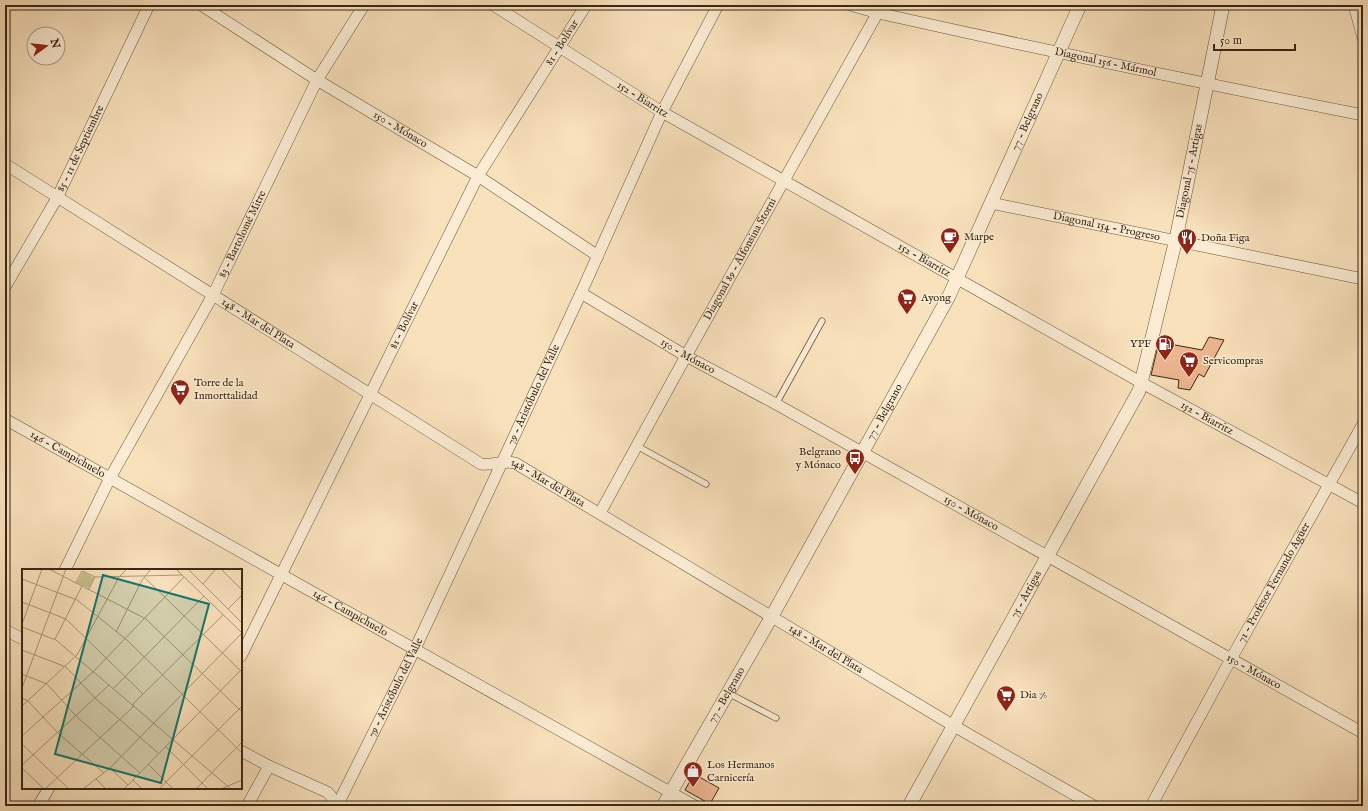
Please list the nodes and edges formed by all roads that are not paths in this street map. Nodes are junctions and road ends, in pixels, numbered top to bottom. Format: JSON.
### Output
{"nodes":[{"id":1,"x":149,"y":5,"type":"edge"},
{"id":2,"x":201,"y":5,"type":"edge"},
{"id":3,"x":364,"y":5,"type":"edge"},
{"id":4,"x":493,"y":5,"type":"edge"},
{"id":5,"x":586,"y":5,"type":"edge"},
{"id":6,"x":718,"y":5,"type":"edge"},
{"id":7,"x":850,"y":5,"type":"edge"},
{"id":8,"x":1080,"y":5,"type":"edge"},
{"id":9,"x":1223,"y":5,"type":"edge"},
{"id":10,"x":1354,"y":5,"type":"edge"},
{"id":11,"x":880,"y":9,"type":"edge"},
{"id":12,"x":1363,"y":38,"type":"edge"},
{"id":13,"x":559,"y":47,"type":"junction"},
{"id":14,"x":1059,"y":53,"type":"junction"},
{"id":15,"x":317,"y":80,"type":"junction"},
{"id":16,"x":1207,"y":84,"type":"junction"},
{"id":17,"x":662,"y":112,"type":"junction"},
{"id":18,"x":1363,"y":115,"type":"edge"},
{"id":19,"x":5,"y":164,"type":"edge"},
{"id":20,"x":478,"y":176,"type":"junction"},
{"id":21,"x":784,"y":180,"type":"junction"},
{"id":22,"x":57,"y":198,"type":"junction"},
{"id":23,"x":991,"y":203,"type":"junction"},
{"id":24,"x":1176,"y":240,"type":"junction"},
{"id":25,"x":598,"y":256,"type":"junction"},
{"id":26,"x":958,"y":278,"type":"junction"},
{"id":27,"x":1363,"y":279,"type":"edge"},
{"id":28,"x":5,"y":287,"type":"edge"},
{"id":29,"x":581,"y":293,"type":"junction"},
{"id":30,"x":213,"y":295,"type":"junction"},
{"id":31,"x":822,"y":321,"type":"dead end"},
{"id":32,"x":686,"y":356,"type":"junction"},
{"id":33,"x":1142,"y":383,"type":"junction"},
{"id":34,"x":370,"y":394,"type":"junction"},
{"id":35,"x":776,"y":404,"type":"junction"},
{"id":36,"x":5,"y":419,"type":"edge"},
{"id":37,"x":1363,"y":424,"type":"edge"},
{"id":38,"x":637,"y":446,"type":"junction"},
{"id":39,"x":863,"y":454,"type":"junction"},
{"id":40,"x":501,"y":463,"type":"junction"},
{"id":41,"x":110,"y":478,"type":"junction"},
{"id":42,"x":706,"y":484,"type":"dead end"},
{"id":43,"x":1329,"y":485,"type":"junction"},
{"id":44,"x":1363,"y":503,"type":"edge"},
{"id":45,"x":600,"y":513,"type":"junction"},
{"id":46,"x":1048,"y":556,"type":"junction"},
{"id":47,"x":65,"y":569,"type":"edge"},
{"id":48,"x":282,"y":575,"type":"junction"},
{"id":49,"x":772,"y":616,"type":"junction"},
{"id":50,"x":5,"y":630,"type":"edge"},
{"id":51,"x":22,"y":638,"type":"edge"},
{"id":52,"x":415,"y":649,"type":"junction"},
{"id":53,"x":242,"y":654,"type":"edge"},
{"id":54,"x":1230,"y":659,"type":"junction"},
{"id":55,"x":727,"y":693,"type":"junction"},
{"id":56,"x":776,"y":718,"type":"dead end"},
{"id":57,"x":954,"y":726,"type":"junction"},
{"id":58,"x":1363,"y":733,"type":"edge"},
{"id":59,"x":242,"y":752,"type":"edge"},
{"id":60,"x":269,"y":766,"type":"junction"},
{"id":61,"x":48,"y":789,"type":"edge"},
{"id":62,"x":671,"y":792,"type":"junction"},
{"id":63,"x":38,"y":806,"type":"edge"},
{"id":64,"x":247,"y":806,"type":"edge"},
{"id":65,"x":337,"y":806,"type":"edge"},
{"id":66,"x":663,"y":806,"type":"edge"},
{"id":67,"x":695,"y":806,"type":"edge"},
{"id":68,"x":909,"y":806,"type":"edge"},
{"id":69,"x":1094,"y":806,"type":"edge"},
{"id":70,"x":1151,"y":806,"type":"edge"}],
"edges":[{"from":1,"to":22,"type":"street","name":"85 - 11 de Septiembre"},
{"from":2,"to":15,"type":"street","name":"150 - Mónaco"},
{"from":3,"to":15,"type":"street","name":"83 - Bartolomé Mitre"},
{"from":4,"to":13,"type":"street","name":"152 - Biarritz"},
{"from":5,"to":13,"type":"street","name":"81 - Bolívar"},
{"from":6,"to":17,"type":"street","name":"79 - Aristóbulo del Valle"},
{"from":7,"to":11,"type":"street","name":"Diagonal 156 - Mármol"},
{"from":8,"to":14,"type":"street","name":"77 - Belgrano"},
{"from":9,"to":16,"type":"street","name":"Diagonal 75 - Artigas"},
{"from":10,"to":12,"type":"street"},
{"from":11,"to":14,"type":"street","name":"Diagonal 156 - Mármol"},
{"from":11,"to":21,"type":"street","name":"Diagonal 89 - Alfonsina Storni"},
{"from":13,"to":17,"type":"street","name":"152 - Biarritz"},
{"from":13,"to":20,"type":"street","name":"81 - Bolívar"},
{"from":14,"to":16,"type":"street","name":"Diagonal 156 - Mármol"},
{"from":14,"to":23,"type":"street","name":"77 - Belgrano"},
{"from":15,"to":20,"type":"street","name":"150 - Mónaco"},
{"from":15,"to":30,"type":"street","name":"83 - Bartolomé Mitre"},
{"from":16,"to":18,"type":"street","name":"Diagonal 156 - Mármol"},
{"from":16,"to":24,"type":"street","name":"Diagonal 75 - Artigas"},
{"from":17,"to":21,"type":"street","name":"152 - Biarritz"},
{"from":17,"to":25,"type":"street","name":"79 - Aristóbulo del Valle"},
{"from":19,"to":22,"type":"street","name":"148 - Mar del Plata"},
{"from":20,"to":25,"type":"street","name":"150 - Mónaco"},
{"from":20,"to":34,"type":"street","name":"81 - Bolívar"},
{"from":21,"to":26,"type":"street","name":"152 - Biarritz"},
{"from":21,"to":32,"type":"street","name":"Diagonal 89 - Alfonsina Storni"},
{"from":22,"to":28,"type":"street","name":"85 - 11 de Septiembre"},
{"from":22,"to":30,"type":"street","name":"148 - Mar del Plata"},
{"from":23,"to":24,"type":"street","name":"Diagonal 154 - Progreso"},
{"from":23,"to":26,"type":"street","name":"77 - Belgrano"},
{"from":24,"to":27,"type":"street","name":"Diagonal 154 - Progreso"},
{"from":24,"to":33,"type":"street","name":"Diagonal 75 - Artigas"},
{"from":25,"to":29,"type":"street","name":"79 - Aristóbulo del Valle"},
{"from":26,"to":33,"type":"street","name":"152 - Biarritz"},
{"from":26,"to":39,"type":"street","name":"77 - Belgrano"},
{"from":29,"to":32,"type":"street","name":"150 - Mónaco"},
{"from":29,"to":40,"type":"street","name":"79 - Aristóbulo del Valle"},
{"from":30,"to":34,"type":"street","name":"148 - Mar del Plata"},
{"from":30,"to":41,"type":"street","name":"83 - Bartolomé Mitre"},
{"from":31,"to":35,"type":"lane"},
{"from":32,"to":35,"type":"street","name":"150 - Mónaco"},
{"from":32,"to":38,"type":"street","name":"Diagonal 89 - Alfonsina Storni"},
{"from":33,"to":43,"type":"street","name":"152 - Biarritz"},
{"from":33,"to":46,"type":"street","name":"75 - Artigas"},
{"from":34,"to":40,"type":"street","name":"148 - Mar del Plata"},
{"from":34,"to":48,"type":"street","name":"81 - Bolívar"},
{"from":35,"to":39,"type":"street","name":"150 - Mónaco"},
{"from":36,"to":41,"type":"street","name":"146 - Campichuelo"},
{"from":37,"to":43,"type":"street","name":"71 - Profesor Fernando Agüer"},
{"from":38,"to":42,"type":"lane"},
{"from":38,"to":45,"type":"street","name":"Diagonal 89 - Alfonsina Storni"},
{"from":39,"to":46,"type":"street","name":"150 - Mónaco"},
{"from":39,"to":49,"type":"street","name":"77 - Belgrano"},
{"from":40,"to":45,"type":"street","name":"148 - Mar del Plata"},
{"from":40,"to":52,"type":"street","name":"79 - Aristóbulo del Valle"},
{"from":41,"to":47,"type":"street","name":"83 - Bartolomé Mitre"},
{"from":41,"to":48,"type":"street","name":"146 - Campichuelo"},
{"from":43,"to":44,"type":"street","name":"152 - Biarritz"},
{"from":43,"to":54,"type":"street","name":"71 - Profesor Fernando Agüer"},
{"from":45,"to":49,"type":"street","name":"148 - Mar del Plata"},
{"from":46,"to":54,"type":"street","name":"150 - Mónaco"},
{"from":46,"to":57,"type":"street","name":"75 - Artigas"},
{"from":48,"to":52,"type":"street","name":"146 - Campichuelo"},
{"from":48,"to":53,"type":"street","name":"81 - Bolívar"},
{"from":49,"to":55,"type":"street","name":"77 - Belgrano"},
{"from":49,"to":57,"type":"street","name":"148 - Mar del Plata"},
{"from":50,"to":51,"type":"street"},
{"from":52,"to":62,"type":"street","name":"146 - Campichuelo"},
{"from":52,"to":65,"type":"street","name":"79 - Aristóbulo del Valle"},
{"from":54,"to":58,"type":"street","name":"150 - Mónaco"},
{"from":54,"to":70,"type":"street","name":"71 - Profesor Fernando Agüer"},
{"from":55,"to":56,"type":"lane"},
{"from":55,"to":62,"type":"street","name":"77 - Belgrano"},
{"from":57,"to":68,"type":"street","name":"75 - Artigas"},
{"from":57,"to":69,"type":"street","name":"148 - Mar del Plata"},
{"from":59,"to":60,"type":"street"},
{"from":60,"to":64,"type":"street"},
{"from":60,"to":65,"type":"street"},
{"from":61,"to":63,"type":"street"},
{"from":62,"to":66,"type":"street","name":"77 - Belgrano"},
{"from":62,"to":67,"type":"street","name":"146 - Campichuelo"}]}
